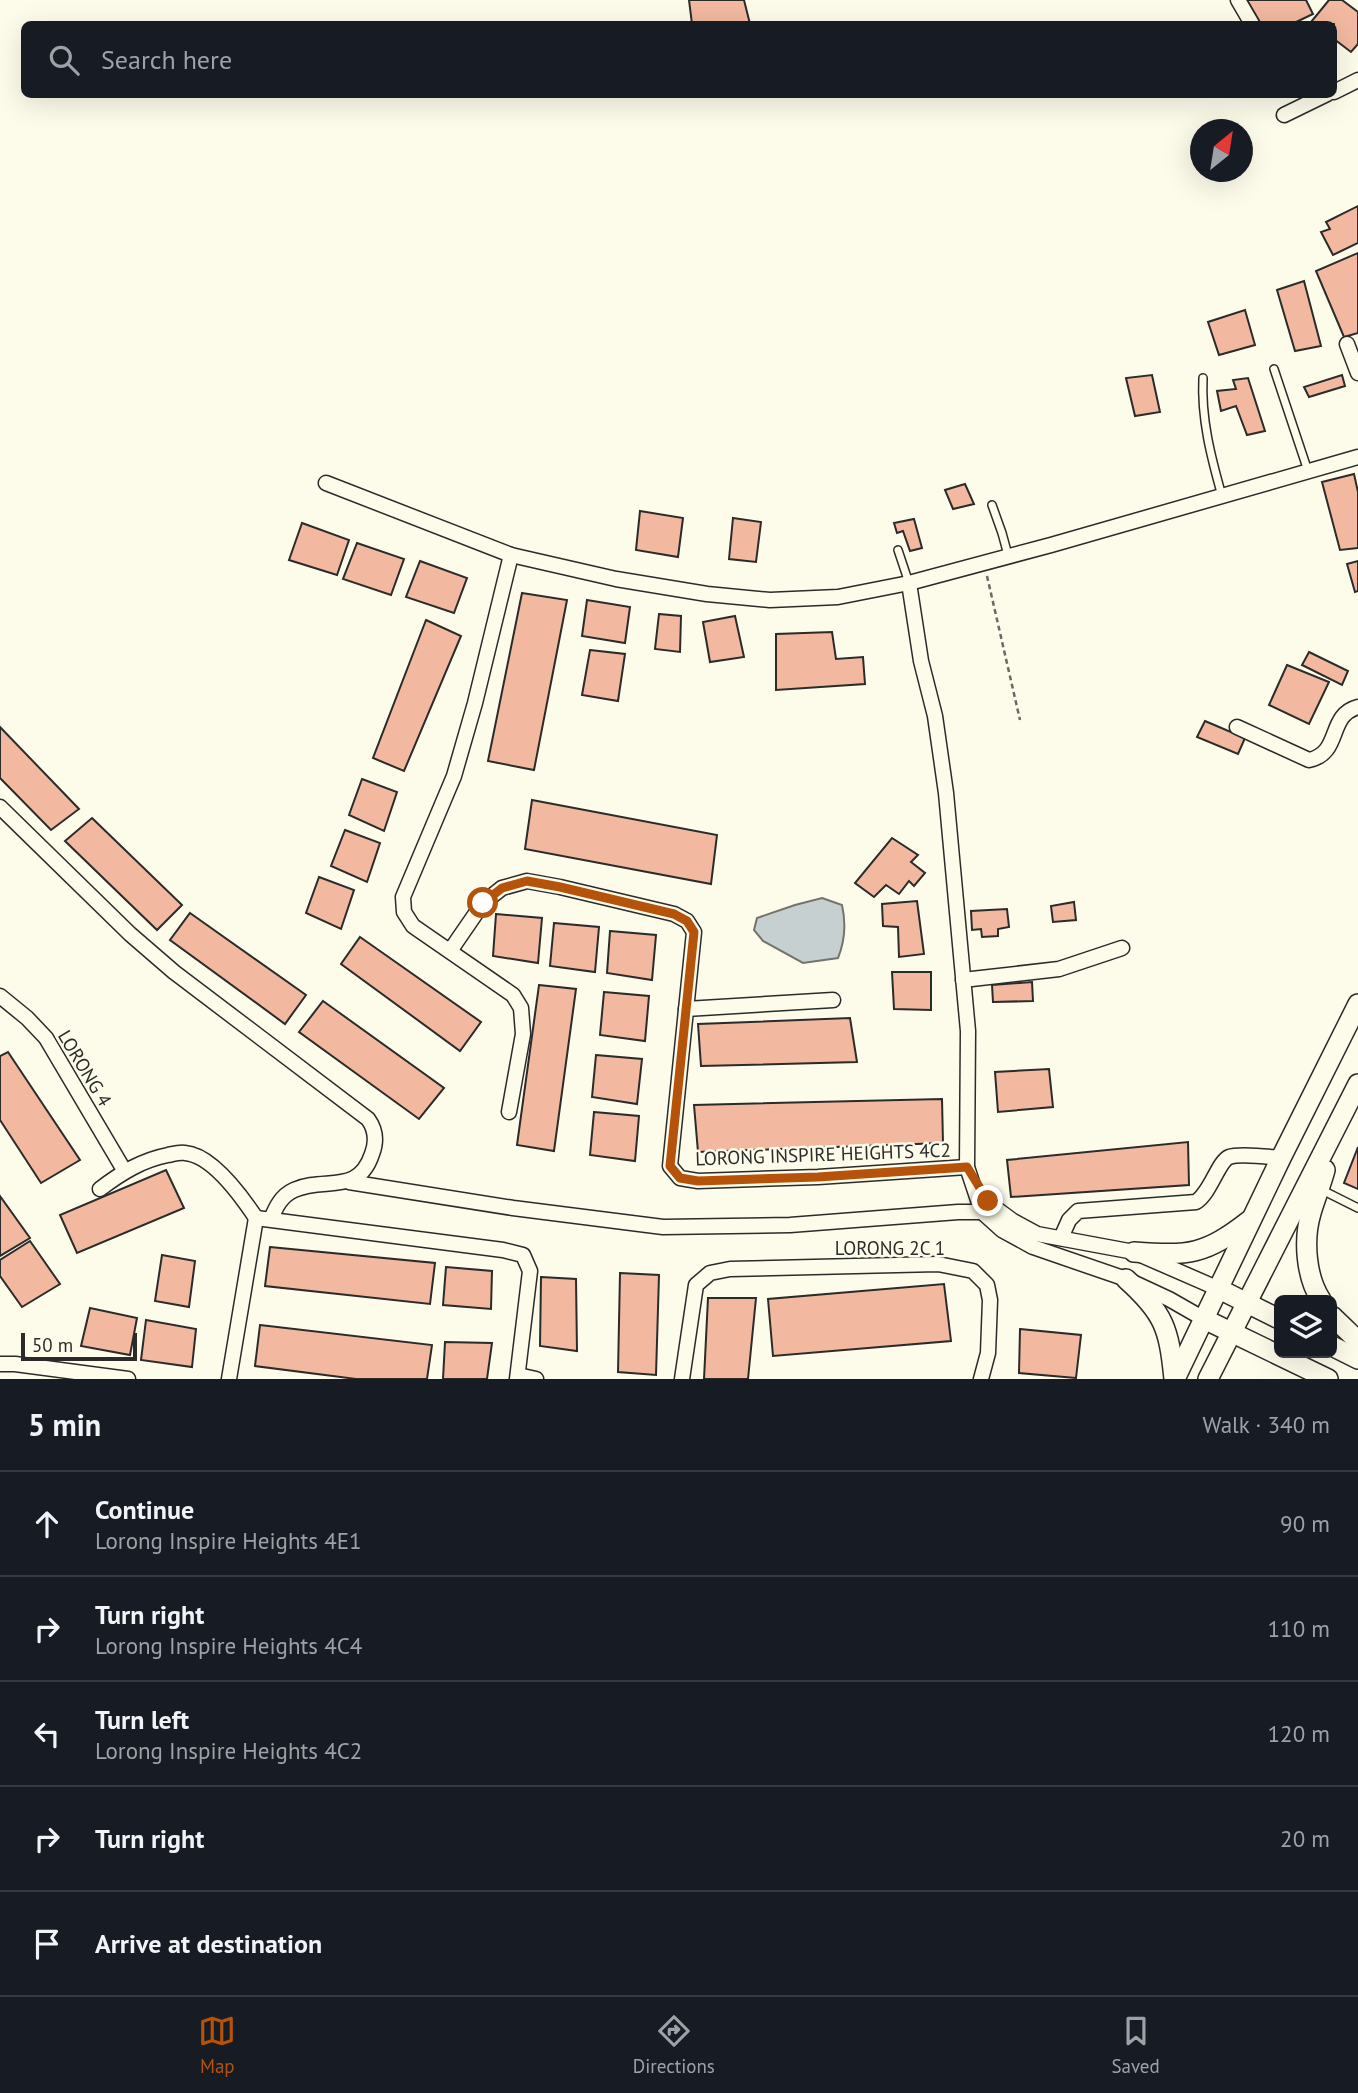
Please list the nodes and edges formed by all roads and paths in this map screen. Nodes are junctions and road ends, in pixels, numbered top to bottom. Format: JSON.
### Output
{"nodes":[{"id":1,"x":1238,"y":0,"type":"edge"},
{"id":2,"x":1250,"y":21,"type":"edge"},
{"id":3,"x":1358,"y":80,"type":"edge"},
{"id":4,"x":1337,"y":90,"type":"edge"},
{"id":5,"x":1319,"y":98,"type":"edge"},
{"id":6,"x":1284,"y":115,"type":"dead end"},
{"id":7,"x":1347,"y":344,"type":"dead end"},
{"id":8,"x":1274,"y":369,"type":"dead end"},
{"id":9,"x":1358,"y":373,"type":"edge"},
{"id":10,"x":1203,"y":379,"type":"dead end"},
{"id":11,"x":1358,"y":457,"type":"edge"},
{"id":12,"x":1309,"y":472,"type":"junction"},
{"id":13,"x":326,"y":484,"type":"dead end"},
{"id":14,"x":1222,"y":496,"type":"junction"},
{"id":15,"x":992,"y":505,"type":"dead end"},
{"id":16,"x":898,"y":550,"type":"dead end"},
{"id":17,"x":511,"y":555,"type":"junction"},
{"id":18,"x":1008,"y":555,"type":"junction"},
{"id":19,"x":984,"y":562,"type":"junction"},
{"id":20,"x":909,"y":583,"type":"junction"},
{"id":21,"x":1358,"y":707,"type":"edge"},
{"id":22,"x":1020,"y":720,"type":"dead end"},
{"id":23,"x":1237,"y":727,"type":"dead end"},
{"id":24,"x":0,"y":807,"type":"edge"},
{"id":25,"x":1122,"y":948,"type":"dead end"},
{"id":26,"x":450,"y":951,"type":"junction"},
{"id":27,"x":963,"y":980,"type":"junction"},
{"id":28,"x":0,"y":996,"type":"edge"},
{"id":29,"x":833,"y":1000,"type":"dead end"},
{"id":30,"x":1358,"y":1004,"type":"edge"},
{"id":31,"x":687,"y":1009,"type":"junction"},
{"id":32,"x":1358,"y":1084,"type":"edge"},
{"id":33,"x":509,"y":1112,"type":"dead end"},
{"id":34,"x":1336,"y":1129,"type":"junction"},
{"id":35,"x":1281,"y":1158,"type":"junction"},
{"id":36,"x":967,"y":1167,"type":"junction"},
{"id":37,"x":124,"y":1170,"type":"junction"},
{"id":38,"x":349,"y":1182,"type":"junction"},
{"id":39,"x":100,"y":1189,"type":"dead end"},
{"id":40,"x":1320,"y":1189,"type":"junction"},
{"id":41,"x":1358,"y":1208,"type":"edge"},
{"id":42,"x":989,"y":1211,"type":"junction"},
{"id":43,"x":263,"y":1218,"type":"junction"},
{"id":44,"x":1252,"y":1218,"type":"junction"},
{"id":45,"x":1061,"y":1238,"type":"junction"},
{"id":46,"x":1134,"y":1252,"type":"junction"},
{"id":47,"x":1126,"y":1279,"type":"junction"},
{"id":48,"x":1219,"y":1289,"type":"junction"},
{"id":49,"x":1318,"y":1295,"type":"edge"},
{"id":50,"x":1247,"y":1302,"type":"junction"},
{"id":51,"x":1274,"y":1316,"type":"edge"},
{"id":52,"x":1204,"y":1319,"type":"junction"},
{"id":53,"x":1337,"y":1321,"type":"edge"},
{"id":54,"x":1232,"y":1332,"type":"junction"},
{"id":55,"x":1358,"y":1341,"type":"edge"},
{"id":56,"x":1337,"y":1348,"type":"edge"},
{"id":57,"x":1358,"y":1359,"type":"edge"},
{"id":58,"x":0,"y":1364,"type":"edge"},
{"id":59,"x":518,"y":1377,"type":"edge"},
{"id":60,"x":128,"y":1379,"type":"edge"},
{"id":61,"x":229,"y":1379,"type":"edge"},
{"id":62,"x":536,"y":1379,"type":"edge"},
{"id":63,"x":682,"y":1379,"type":"edge"},
{"id":64,"x":981,"y":1379,"type":"edge"},
{"id":65,"x":1175,"y":1379,"type":"edge"},
{"id":66,"x":1209,"y":1379,"type":"edge"},
{"id":67,"x":1328,"y":1379,"type":"edge"}],
"edges":[{"from":1,"to":2,"type":"street"},
{"from":3,"to":4,"type":"street"},
{"from":5,"to":6,"type":"street"},
{"from":7,"to":9,"type":"street"},
{"from":8,"to":12,"type":"lane"},
{"from":10,"to":14,"type":"lane"},
{"from":11,"to":12,"type":"street"},
{"from":12,"to":14,"type":"street"},
{"from":13,"to":17,"type":"street"},
{"from":14,"to":18,"type":"street"},
{"from":15,"to":18,"type":"lane"},
{"from":16,"to":20,"type":"lane"},
{"from":17,"to":20,"type":"street"},
{"from":17,"to":26,"type":"street"},
{"from":18,"to":19,"type":"street"},
{"from":19,"to":20,"type":"street"},
{"from":19,"to":22,"type":"path"},
{"from":20,"to":27,"type":"street"},
{"from":21,"to":23,"type":"street"},
{"from":24,"to":38,"type":"street"},
{"from":25,"to":27,"type":"street"},
{"from":26,"to":31,"type":"street"},
{"from":26,"to":33,"type":"street"},
{"from":27,"to":36,"type":"street"},
{"from":28,"to":37,"type":"street","name":"LORONG 4"},
{"from":29,"to":31,"type":"street"},
{"from":30,"to":35,"type":"main road"},
{"from":31,"to":36,"type":"street","name":"LORONG INSPIRE HEIGHTS 4C2"},
{"from":32,"to":34,"type":"main road"},
{"from":34,"to":40,"type":"main road"},
{"from":34,"to":50,"type":"main road"},
{"from":35,"to":44,"type":"main road"},
{"from":35,"to":45,"type":"street"},
{"from":36,"to":42,"type":"street"},
{"from":37,"to":39,"type":"street"},
{"from":37,"to":43,"type":"street"},
{"from":38,"to":42,"type":"street"},
{"from":38,"to":43,"type":"street"},
{"from":40,"to":41,"type":"lane"},
{"from":40,"to":49,"type":"main road"},
{"from":42,"to":45,"type":"street"},
{"from":42,"to":47,"type":"street"},
{"from":43,"to":59,"type":"street"},
{"from":43,"to":61,"type":"street"},
{"from":44,"to":46,"type":"main road"},
{"from":44,"to":48,"type":"main road"},
{"from":45,"to":46,"type":"street"},
{"from":46,"to":48,"type":"street"},
{"from":47,"to":52,"type":"street"},
{"from":47,"to":65,"type":"main road"},
{"from":48,"to":50,"type":"main road"},
{"from":48,"to":52,"type":"main road"},
{"from":50,"to":51,"type":"main road"},
{"from":50,"to":54,"type":"main road"},
{"from":52,"to":54,"type":"main road"},
{"from":52,"to":65,"type":"main road"},
{"from":53,"to":55,"type":"main road"},
{"from":54,"to":66,"type":"main road"},
{"from":54,"to":67,"type":"main road"},
{"from":56,"to":57,"type":"main road"},
{"from":58,"to":60,"type":"street"},
{"from":59,"to":62,"type":"street"},
{"from":63,"to":64,"type":"street","name":"LORONG 2C 1"}]}
